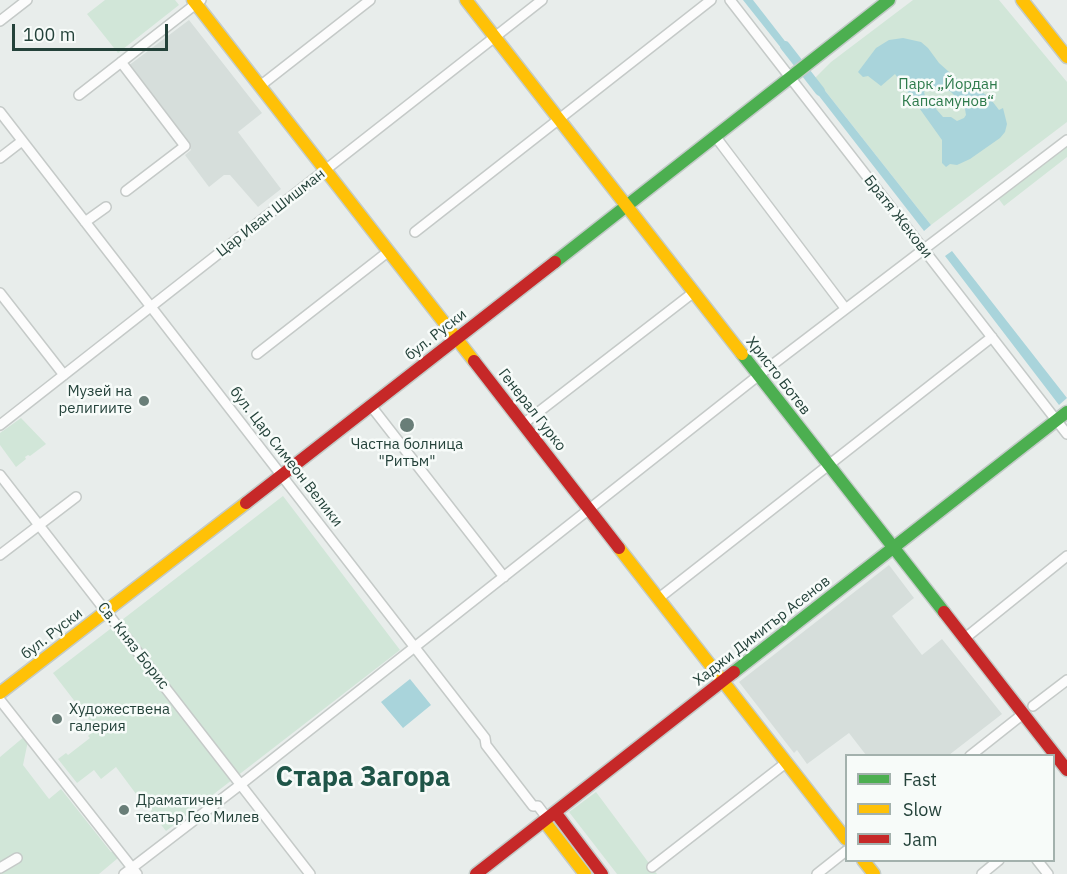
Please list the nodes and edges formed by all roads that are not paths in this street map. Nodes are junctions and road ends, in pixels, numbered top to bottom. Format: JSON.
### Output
{"nodes":[{"id":1,"x":27,"y":0,"type":"edge"},
{"id":2,"x":370,"y":0,"type":"edge"},
{"id":3,"x":466,"y":0,"type":"edge"},
{"id":4,"x":542,"y":0,"type":"edge"},
{"id":5,"x":711,"y":0,"type":"edge"},
{"id":6,"x":730,"y":0,"type":"edge"},
{"id":7,"x":889,"y":0,"type":"edge"},
{"id":8,"x":1022,"y":0,"type":"edge"},
{"id":9,"x":197,"y":1,"type":"edge"},
{"id":10,"x":0,"y":21,"type":"edge"},
{"id":11,"x":495,"y":37,"type":"junction"},
{"id":12,"x":1067,"y":57,"type":"edge"},
{"id":13,"x":121,"y":62,"type":"junction"},
{"id":14,"x":790,"y":78,"type":"junction"},
{"id":15,"x":260,"y":86,"type":"junction"},
{"id":16,"x":79,"y":95,"type":"dead end"},
{"id":17,"x":0,"y":112,"type":"edge"},
{"id":18,"x":559,"y":119,"type":"junction"},
{"id":19,"x":715,"y":136,"type":"junction"},
{"id":20,"x":1067,"y":140,"type":"edge"},
{"id":21,"x":22,"y":141,"type":"junction"},
{"id":22,"x":0,"y":158,"type":"edge"},
{"id":23,"x":326,"y":170,"type":"junction"},
{"id":24,"x":126,"y":191,"type":"dead end"},
{"id":25,"x":626,"y":205,"type":"junction"},
{"id":26,"x":106,"y":207,"type":"dead end"},
{"id":27,"x":85,"y":222,"type":"junction"},
{"id":28,"x":415,"y":232,"type":"dead end"},
{"id":29,"x":922,"y":248,"type":"junction"},
{"id":30,"x":389,"y":251,"type":"junction"},
{"id":31,"x":694,"y":292,"type":"junction"},
{"id":32,"x":0,"y":293,"type":"edge"},
{"id":33,"x":151,"y":307,"type":"junction"},
{"id":34,"x":845,"y":308,"type":"junction"},
{"id":35,"x":456,"y":338,"type":"junction"},
{"id":36,"x":992,"y":338,"type":"junction"},
{"id":37,"x":257,"y":354,"type":"dead end"},
{"id":38,"x":64,"y":375,"type":"junction"},
{"id":39,"x":759,"y":375,"type":"junction"},
{"id":40,"x":371,"y":406,"type":"junction"},
{"id":41,"x":1067,"y":412,"type":"edge"},
{"id":42,"x":1056,"y":420,"type":"junction"},
{"id":43,"x":523,"y":424,"type":"junction"},
{"id":44,"x":0,"y":425,"type":"edge"},
{"id":45,"x":1067,"y":434,"type":"edge"},
{"id":46,"x":828,"y":465,"type":"junction"},
{"id":47,"x":0,"y":476,"type":"edge"},
{"id":48,"x":282,"y":476,"type":"junction"},
{"id":49,"x":76,"y":497,"type":"dead end"},
{"id":50,"x":590,"y":509,"type":"junction"},
{"id":51,"x":39,"y":525,"type":"junction"},
{"id":52,"x":893,"y":548,"type":"junction"},
{"id":53,"x":0,"y":555,"type":"edge"},
{"id":54,"x":1067,"y":556,"type":"edge"},
{"id":55,"x":504,"y":578,"type":"junction"},
{"id":56,"x":659,"y":598,"type":"junction"},
{"id":57,"x":106,"y":611,"type":"junction"},
{"id":58,"x":964,"y":639,"type":"junction"},
{"id":59,"x":415,"y":647,"type":"junction"},
{"id":60,"x":1067,"y":680,"type":"edge"},
{"id":61,"x":723,"y":681,"type":"junction"},
{"id":62,"x":0,"y":693,"type":"edge"},
{"id":63,"x":0,"y":699,"type":"edge"},
{"id":64,"x":1028,"y":710,"type":"junction"},
{"id":65,"x":973,"y":754,"type":"edge"},
{"id":66,"x":787,"y":762,"type":"junction"},
{"id":67,"x":1067,"y":770,"type":"edge"},
{"id":68,"x":240,"y":785,"type":"junction"},
{"id":69,"x":549,"y":817,"type":"junction"},
{"id":70,"x":845,"y":838,"type":"edge"},
{"id":71,"x":845,"y":852,"type":"edge"},
{"id":72,"x":17,"y":858,"type":"dead end"},
{"id":73,"x":864,"y":862,"type":"edge"},
{"id":74,"x":998,"y":862,"type":"edge"},
{"id":75,"x":1038,"y":862,"type":"edge"},
{"id":76,"x":652,"y":867,"type":"dead end"},
{"id":77,"x":0,"y":868,"type":"edge"},
{"id":78,"x":131,"y":872,"type":"edge"},
{"id":79,"x":307,"y":873,"type":"edge"},
{"id":80,"x":476,"y":874,"type":"edge"},
{"id":81,"x":585,"y":874,"type":"edge"},
{"id":82,"x":602,"y":874,"type":"edge"},
{"id":83,"x":818,"y":874,"type":"edge"},
{"id":84,"x":874,"y":874,"type":"edge"},
{"id":85,"x":982,"y":874,"type":"edge"},
{"id":86,"x":1048,"y":874,"type":"edge"}],
"edges":[{"from":1,"to":10,"type":"street"},
{"from":2,"to":15,"type":"street"},
{"from":3,"to":11,"type":"street","name":"Христо Ботев"},
{"from":4,"to":11,"type":"street","name":"Цар Иван Шишман"},
{"from":5,"to":18,"type":"street"},
{"from":6,"to":14,"type":"street","name":"Братя Жекови"},
{"from":7,"to":14,"type":"street","name":"бул. Руски"},
{"from":8,"to":12,"type":"street"},
{"from":9,"to":13,"type":"street"},
{"from":9,"to":15,"type":"street","name":"Генерал Гурко"},
{"from":11,"to":18,"type":"street","name":"Христо Ботев"},
{"from":11,"to":23,"type":"street","name":"Цар Иван Шишман"},
{"from":13,"to":16,"type":"street"},
{"from":13,"to":24,"type":"street"},
{"from":14,"to":19,"type":"street","name":"бул. Руски"},
{"from":14,"to":29,"type":"street","name":"Братя Жекови"},
{"from":15,"to":23,"type":"street","name":"Генерал Гурко"},
{"from":17,"to":21,"type":"street","name":"бул. Цар Симеон Велики"},
{"from":18,"to":25,"type":"street","name":"Христо Ботев"},
{"from":18,"to":28,"type":"street"},
{"from":19,"to":25,"type":"street","name":"бул. Руски"},
{"from":19,"to":34,"type":"street"},
{"from":20,"to":29,"type":"street"},
{"from":21,"to":22,"type":"street"},
{"from":21,"to":27,"type":"street","name":"бул. Цар Симеон Велики"},
{"from":23,"to":30,"type":"street","name":"Генерал Гурко"},
{"from":23,"to":33,"type":"street","name":"Цар Иван Шишман"},
{"from":25,"to":31,"type":"street","name":"Христо Ботев"},
{"from":25,"to":35,"type":"street","name":"бул. Руски"},
{"from":26,"to":27,"type":"street"},
{"from":27,"to":33,"type":"street","name":"бул. Цар Симеон Велики"},
{"from":29,"to":34,"type":"street"},
{"from":29,"to":36,"type":"street","name":"Братя Жекови"},
{"from":30,"to":35,"type":"street","name":"Генерал Гурко"},
{"from":30,"to":37,"type":"street"},
{"from":31,"to":39,"type":"street","name":"Христо Ботев"},
{"from":31,"to":43,"type":"street"},
{"from":32,"to":38,"type":"street"},
{"from":33,"to":38,"type":"street","name":"Цар Иван Шишман"},
{"from":33,"to":48,"type":"street","name":"бул. Цар Симеон Велики"},
{"from":34,"to":39,"type":"street"},
{"from":35,"to":40,"type":"street","name":"бул. Руски"},
{"from":35,"to":43,"type":"street","name":"Генерал Гурко"},
{"from":36,"to":42,"type":"street","name":"Братя Жекови"},
{"from":36,"to":46,"type":"street"},
{"from":38,"to":44,"type":"street","name":"Цар Иван Шишман"},
{"from":39,"to":46,"type":"street","name":"Христо Ботев"},
{"from":39,"to":50,"type":"street"},
{"from":40,"to":48,"type":"street","name":"бул. Руски"},
{"from":40,"to":55,"type":"street"},
{"from":41,"to":42,"type":"street","name":"Хаджи Димитър Асенов"},
{"from":42,"to":45,"type":"street","name":"Братя Жекови"},
{"from":42,"to":52,"type":"street","name":"Хаджи Димитър Асенов"},
{"from":43,"to":50,"type":"street","name":"Генерал Гурко"},
{"from":46,"to":52,"type":"street","name":"Христо Ботев"},
{"from":46,"to":56,"type":"street"},
{"from":47,"to":51,"type":"street","name":"Св. Княз Борис"},
{"from":48,"to":57,"type":"street","name":"бул. Руски"},
{"from":48,"to":59,"type":"street","name":"бул. Цар Симеон Велики"},
{"from":49,"to":51,"type":"street"},
{"from":50,"to":55,"type":"street"},
{"from":50,"to":56,"type":"street","name":"Генерал Гурко"},
{"from":51,"to":53,"type":"street"},
{"from":51,"to":57,"type":"street","name":"Св. Княз Борис"},
{"from":52,"to":58,"type":"street","name":"Христо Ботев"},
{"from":52,"to":61,"type":"street","name":"Хаджи Димитър Асенов"},
{"from":54,"to":58,"type":"street"},
{"from":55,"to":59,"type":"street"},
{"from":56,"to":61,"type":"street","name":"Генерал Гурко"},
{"from":57,"to":62,"type":"street","name":"бул. Руски"},
{"from":57,"to":68,"type":"street","name":"Св. Княз Борис"},
{"from":58,"to":64,"type":"street","name":"Христо Ботев"},
{"from":59,"to":68,"type":"street"},
{"from":59,"to":69,"type":"street","name":"бул. Цар Симеон Велики"},
{"from":60,"to":64,"type":"street"},
{"from":61,"to":66,"type":"street","name":"Генерал Гурко"},
{"from":61,"to":69,"type":"street","name":"Хаджи Димитър Асенов"},
{"from":63,"to":78,"type":"street"},
{"from":64,"to":65,"type":"street"},
{"from":64,"to":67,"type":"street","name":"Христо Ботев"},
{"from":66,"to":70,"type":"street","name":"Генерал Гурко"},
{"from":66,"to":76,"type":"street"},
{"from":68,"to":78,"type":"street"},
{"from":68,"to":79,"type":"street","name":"Св. Княз Борис"},
{"from":69,"to":80,"type":"street","name":"Хаджи Димитър Асенов"},
{"from":69,"to":81,"type":"street","name":"бул. Цар Симеон Велики"},
{"from":69,"to":82,"type":"street","name":"бул. Цар Симеон Велики"},
{"from":71,"to":83,"type":"street"},
{"from":72,"to":77,"type":"street"},
{"from":73,"to":84,"type":"street"},
{"from":74,"to":85,"type":"street"},
{"from":75,"to":86,"type":"street"}]}
